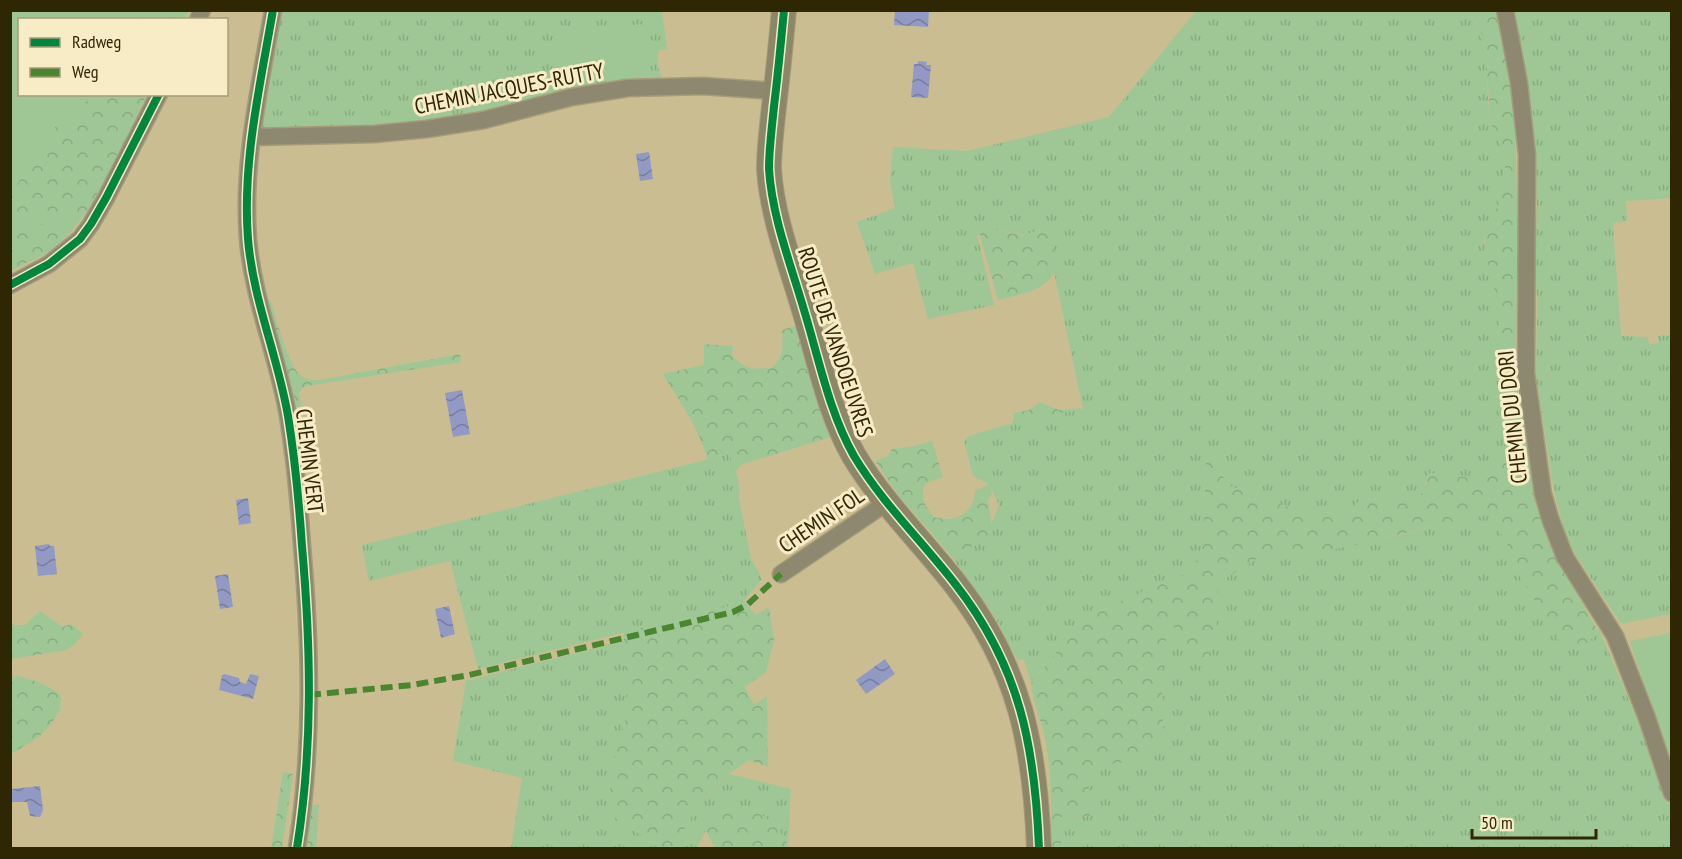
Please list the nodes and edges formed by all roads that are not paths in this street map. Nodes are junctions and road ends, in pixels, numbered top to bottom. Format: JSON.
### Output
{"nodes":[{"id":1,"x":273,"y":10,"type":"edge"},
{"id":2,"x":784,"y":10,"type":"edge"},
{"id":3,"x":1505,"y":10,"type":"edge"},
{"id":4,"x":776,"y":91,"type":"junction"},
{"id":5,"x":158,"y":96,"type":"edge"},
{"id":6,"x":252,"y":137,"type":"junction"},
{"id":7,"x":10,"y":285,"type":"edge"},
{"id":8,"x":886,"y":503,"type":"junction"},
{"id":9,"x":781,"y":574,"type":"dead end"},
{"id":10,"x":1671,"y":792,"type":"edge"},
{"id":11,"x":297,"y":849,"type":"edge"},
{"id":12,"x":1039,"y":849,"type":"edge"}],
"edges":[{"from":1,"to":6,"type":"street","name":"CHEMIN VERT"},
{"from":2,"to":4,"type":"main road","name":"ROUTE DE VANDOEUVRES"},
{"from":3,"to":10,"type":"street","name":"CHEMIN DU DORI"},
{"from":4,"to":6,"type":"street","name":"CHEMIN JACQUES-RUTTY"},
{"from":4,"to":8,"type":"main road","name":"ROUTE DE VANDOEUVRES"},
{"from":5,"to":7,"type":"street"},
{"from":6,"to":11,"type":"street","name":"CHEMIN VERT"},
{"from":8,"to":9,"type":"street","name":"CHEMIN FOL"},
{"from":8,"to":12,"type":"main road","name":"ROUTE DE VANDOEUVRES"}]}
